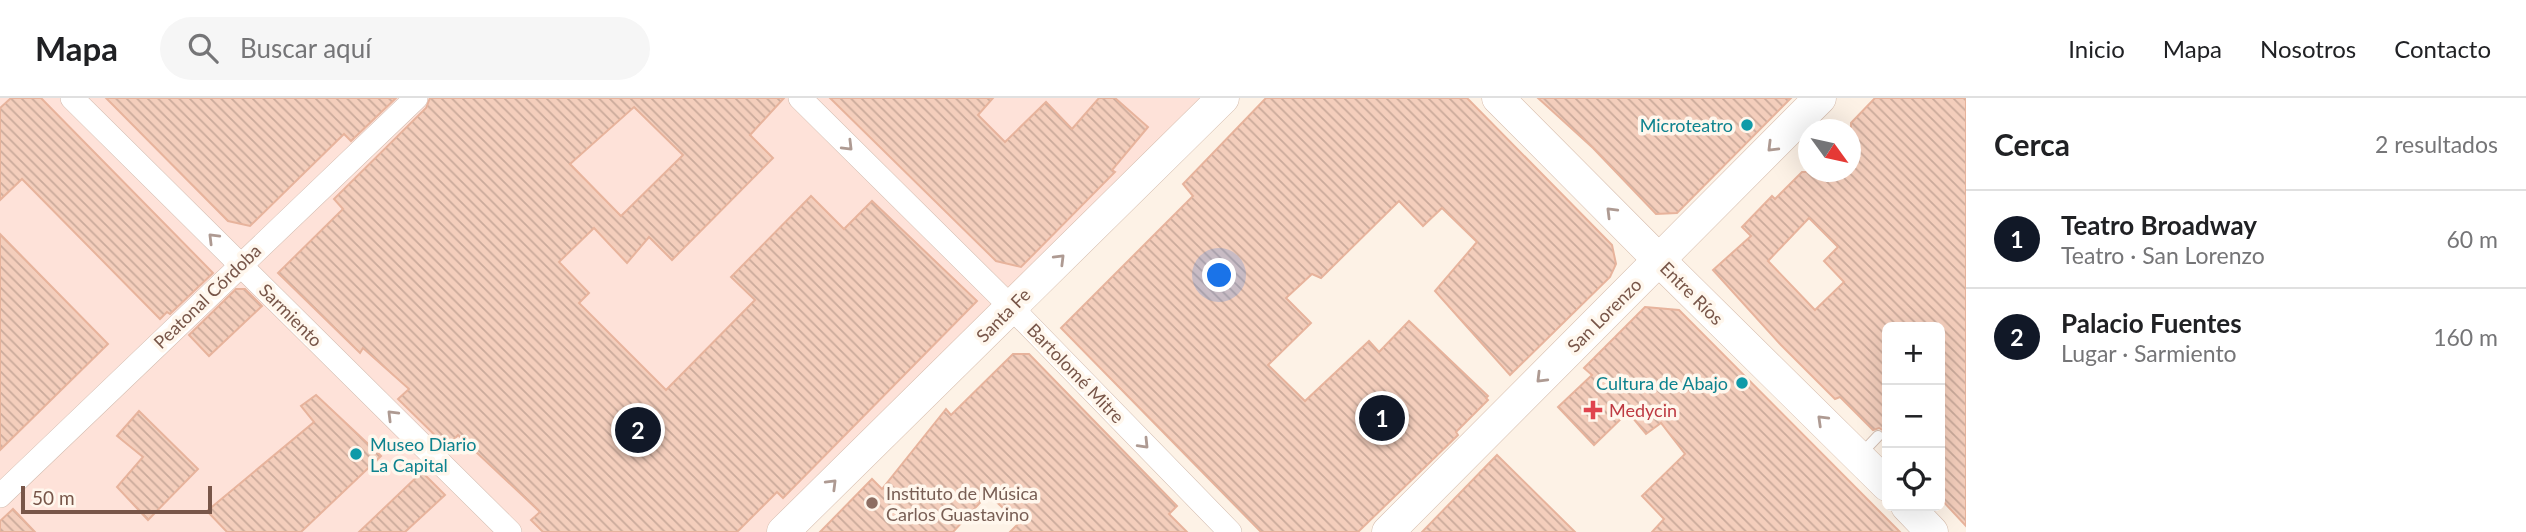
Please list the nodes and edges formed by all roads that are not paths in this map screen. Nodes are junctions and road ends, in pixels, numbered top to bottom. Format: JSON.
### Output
{"nodes":[{"id":1,"x":72,"y":98,"type":"edge"},
{"id":2,"x":416,"y":98,"type":"edge"},
{"id":3,"x":800,"y":98,"type":"edge"},
{"id":4,"x":1223,"y":98,"type":"edge"},
{"id":5,"x":1498,"y":98,"type":"edge"},
{"id":6,"x":1820,"y":98,"type":"edge"},
{"id":7,"x":1659,"y":260,"type":"junction"},
{"id":8,"x":240,"y":265,"type":"junction"},
{"id":9,"x":1011,"y":307,"type":"junction"},
{"id":10,"x":1882,"y":474,"type":"edge"},
{"id":11,"x":0,"y":496,"type":"edge"},
{"id":12,"x":1912,"y":511,"type":"edge"},
{"id":13,"x":510,"y":532,"type":"edge"},
{"id":14,"x":783,"y":532,"type":"edge"},
{"id":15,"x":1230,"y":532,"type":"edge"},
{"id":16,"x":1388,"y":532,"type":"edge"},
{"id":17,"x":1932,"y":532,"type":"edge"}],
"edges":[{"from":8,"to":1,"type":"street","name":"Sarmiento","one_way":true},
{"from":2,"to":8,"type":"street","name":"Peatonal Córdoba"},
{"from":3,"to":9,"type":"street","name":"Bartolomé Mitre","one_way":true},
{"from":9,"to":4,"type":"main road","name":"Santa Fe","one_way":true},
{"from":7,"to":5,"type":"main road","name":"Entre Ríos","one_way":true},
{"from":6,"to":7,"type":"main road","name":"San Lorenzo","one_way":true},
{"from":10,"to":7,"type":"main road","name":"Entre Ríos","one_way":true},
{"from":7,"to":16,"type":"main road","name":"San Lorenzo","one_way":true},
{"from":8,"to":11,"type":"street","name":"Peatonal Córdoba"},
{"from":13,"to":8,"type":"street","name":"Sarmiento","one_way":true},
{"from":14,"to":9,"type":"main road","name":"Santa Fe","one_way":true},
{"from":9,"to":15,"type":"street","name":"Bartolomé Mitre","one_way":true},
{"from":12,"to":17,"type":"main road"}]}
